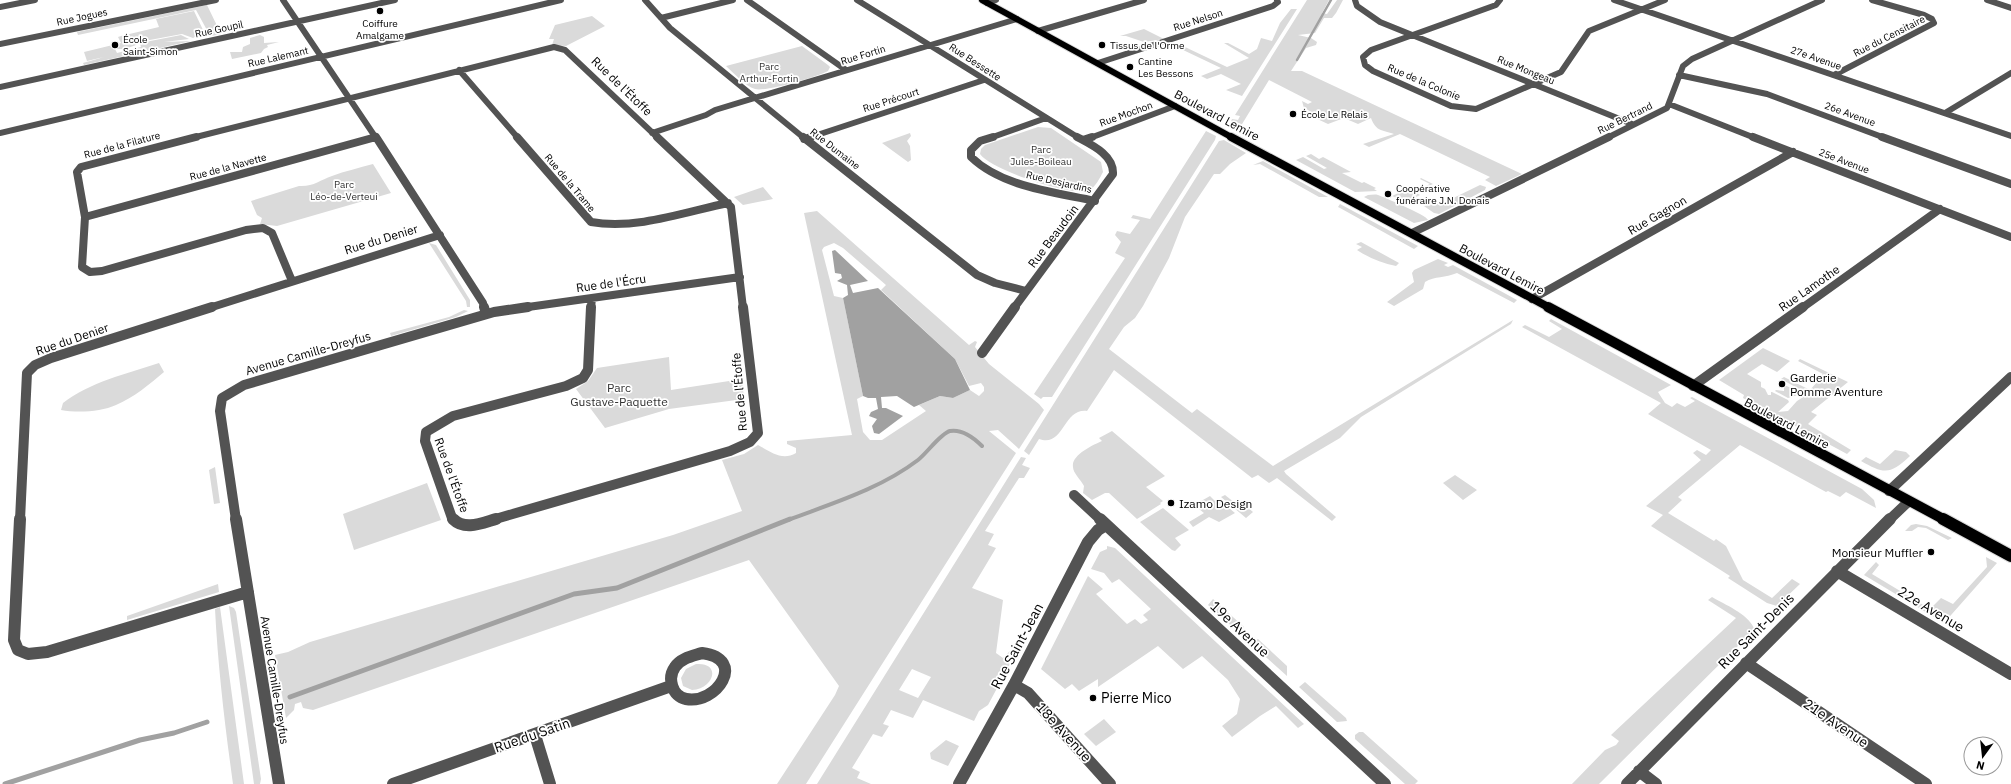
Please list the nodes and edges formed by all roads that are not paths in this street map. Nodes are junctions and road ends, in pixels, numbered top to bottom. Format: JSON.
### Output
{"nodes":[{"id":1,"x":35,"y":0,"type":"edge"},
{"id":2,"x":216,"y":0,"type":"edge"},
{"id":3,"x":283,"y":0,"type":"edge"},
{"id":4,"x":395,"y":0,"type":"edge"},
{"id":5,"x":561,"y":0,"type":"edge"},
{"id":6,"x":645,"y":0,"type":"edge"},
{"id":7,"x":733,"y":0,"type":"edge"},
{"id":8,"x":747,"y":0,"type":"edge"},
{"id":9,"x":857,"y":0,"type":"edge"},
{"id":10,"x":1144,"y":0,"type":"edge"},
{"id":11,"x":1277,"y":0,"type":"edge"},
{"id":12,"x":1355,"y":0,"type":"edge"},
{"id":13,"x":1500,"y":0,"type":"edge"},
{"id":14,"x":1614,"y":0,"type":"edge"},
{"id":15,"x":1665,"y":0,"type":"edge"},
{"id":16,"x":1822,"y":0,"type":"edge"},
{"id":17,"x":1872,"y":0,"type":"edge"},
{"id":18,"x":1987,"y":0,"type":"edge"},
{"id":19,"x":989,"y":1,"type":"edge"},
{"id":20,"x":0,"y":7,"type":"edge"},
{"id":21,"x":2011,"y":8,"type":"edge"},
{"id":22,"x":1642,"y":10,"type":"junction"},
{"id":23,"x":661,"y":18,"type":"junction"},
{"id":24,"x":1017,"y":19,"type":"junction"},
{"id":25,"x":298,"y":22,"type":"junction"},
{"id":26,"x":1038,"y":31,"type":"junction"},
{"id":27,"x":1412,"y":35,"type":"junction"},
{"id":28,"x":1732,"y":40,"type":"junction"},
{"id":29,"x":0,"y":44,"type":"edge"},
{"id":30,"x":929,"y":45,"type":"junction"},
{"id":31,"x":321,"y":57,"type":"junction"},
{"id":32,"x":1098,"y":63,"type":"junction"},
{"id":33,"x":459,"y":70,"type":"junction"},
{"id":34,"x":846,"y":70,"type":"junction"},
{"id":35,"x":2011,"y":73,"type":"edge"},
{"id":36,"x":1679,"y":75,"type":"junction"},
{"id":37,"x":1834,"y":75,"type":"junction"},
{"id":38,"x":984,"y":80,"type":"junction"},
{"id":39,"x":1535,"y":84,"type":"junction"},
{"id":40,"x":0,"y":88,"type":"edge"},
{"id":41,"x":350,"y":97,"type":"junction"},
{"id":42,"x":754,"y":98,"type":"junction"},
{"id":43,"x":1669,"y":104,"type":"junction"},
{"id":44,"x":1175,"y":106,"type":"junction"},
{"id":45,"x":715,"y":110,"type":"junction"},
{"id":46,"x":1945,"y":113,"type":"junction"},
{"id":47,"x":1046,"y":118,"type":"junction"},
{"id":48,"x":1632,"y":124,"type":"junction"},
{"id":49,"x":646,"y":127,"type":"junction"},
{"id":50,"x":0,"y":133,"type":"edge"},
{"id":51,"x":652,"y":133,"type":"junction"},
{"id":52,"x":2011,"y":136,"type":"edge"},
{"id":53,"x":376,"y":138,"type":"junction"},
{"id":54,"x":804,"y":138,"type":"junction"},
{"id":55,"x":1083,"y":140,"type":"junction"},
{"id":56,"x":1793,"y":152,"type":"junction"},
{"id":57,"x":2011,"y":184,"type":"edge"},
{"id":58,"x":1095,"y":201,"type":"junction"},
{"id":59,"x":728,"y":203,"type":"junction"},
{"id":60,"x":1940,"y":209,"type":"junction"},
{"id":61,"x":85,"y":216,"type":"junction"},
{"id":62,"x":1412,"y":233,"type":"junction"},
{"id":63,"x":440,"y":235,"type":"junction"},
{"id":64,"x":2011,"y":237,"type":"edge"},
{"id":65,"x":740,"y":277,"type":"junction"},
{"id":66,"x":292,"y":281,"type":"junction"},
{"id":67,"x":1026,"y":291,"type":"junction"},
{"id":68,"x":592,"y":298,"type":"junction"},
{"id":69,"x":1532,"y":299,"type":"junction"},
{"id":70,"x":486,"y":314,"type":"junction"},
{"id":71,"x":982,"y":353,"type":"dead end"},
{"id":72,"x":2011,"y":377,"type":"edge"},
{"id":73,"x":1693,"y":386,"type":"junction"},
{"id":74,"x":1889,"y":491,"type":"junction"},
{"id":75,"x":1074,"y":495,"type":"dead end"},
{"id":76,"x":1908,"y":502,"type":"junction"},
{"id":77,"x":1106,"y":525,"type":"junction"},
{"id":78,"x":2011,"y":556,"type":"edge"},
{"id":79,"x":1837,"y":570,"type":"junction"},
{"id":80,"x":248,"y":592,"type":"junction"},
{"id":81,"x":1746,"y":663,"type":"junction"},
{"id":82,"x":2011,"y":674,"type":"edge"},
{"id":83,"x":1014,"y":685,"type":"junction"},
{"id":84,"x":670,"y":686,"type":"dead end"},
{"id":85,"x":535,"y":735,"type":"junction"},
{"id":86,"x":1639,"y":771,"type":"junction"},
{"id":87,"x":279,"y":784,"type":"edge"},
{"id":88,"x":393,"y":784,"type":"edge"},
{"id":89,"x":550,"y":784,"type":"edge"},
{"id":90,"x":959,"y":784,"type":"edge"},
{"id":91,"x":1110,"y":784,"type":"edge"},
{"id":92,"x":1385,"y":784,"type":"edge"},
{"id":93,"x":1627,"y":784,"type":"edge"},
{"id":94,"x":1656,"y":784,"type":"edge"},
{"id":95,"x":1926,"y":784,"type":"edge"}],
"edges":[{"from":1,"to":20,"type":"street"},
{"from":2,"to":29,"type":"street","name":"Rue Jogues"},
{"from":3,"to":25,"type":"street"},
{"from":4,"to":25,"type":"street","name":"Rue Goupil"},
{"from":5,"to":31,"type":"street","name":"Rue Lalemant"},
{"from":6,"to":23,"type":"street","name":"Rue Dumaine"},
{"from":7,"to":23,"type":"street"},
{"from":8,"to":34,"type":"street"},
{"from":9,"to":30,"type":"street","name":"Rue Bessette"},
{"from":10,"to":26,"type":"street"},
{"from":11,"to":32,"type":"street","name":"Rue Nelson"},
{"from":12,"to":27,"type":"street","name":"Rue Mongeau"},
{"from":13,"to":27,"type":"street"},
{"from":14,"to":22,"type":"street","name":"27e Avenue"},
{"from":15,"to":22,"type":"street"},
{"from":16,"to":28,"type":"street","name":"Rue Bertrand"},
{"from":17,"to":37,"type":"street","name":"Rue du Censitaire"},
{"from":18,"to":21,"type":"street"},
{"from":19,"to":24,"type":"main road","name":"Boulevard Lemire"},
{"from":22,"to":28,"type":"street","name":"27e Avenue"},
{"from":22,"to":39,"type":"street"},
{"from":23,"to":42,"type":"street","name":"Rue Dumaine"},
{"from":24,"to":26,"type":"main road","name":"Boulevard Lemire"},
{"from":24,"to":30,"type":"street","name":"Rue Fortin"},
{"from":25,"to":31,"type":"street"},
{"from":25,"to":40,"type":"street","name":"Rue Goupil"},
{"from":26,"to":32,"type":"main road","name":"Boulevard Lemire"},
{"from":27,"to":39,"type":"street","name":"Rue Mongeau"},
{"from":27,"to":39,"type":"street","name":"Rue de la Colonie"},
{"from":28,"to":36,"type":"street","name":"Rue Bertrand"},
{"from":28,"to":37,"type":"street","name":"27e Avenue"},
{"from":30,"to":34,"type":"street","name":"Rue Fortin"},
{"from":30,"to":38,"type":"street","name":"Rue Bessette"},
{"from":31,"to":41,"type":"street"},
{"from":31,"to":50,"type":"street","name":"Rue Lalemant"},
{"from":32,"to":44,"type":"main road","name":"Boulevard Lemire"},
{"from":33,"to":41,"type":"street","name":"Rue de l'Étoffe"},
{"from":33,"to":49,"type":"street","name":"Rue de l'Étoffe"},
{"from":33,"to":59,"type":"street","name":"Rue de la Trame"},
{"from":34,"to":42,"type":"street","name":"Rue Fortin"},
{"from":35,"to":46,"type":"street"},
{"from":36,"to":43,"type":"street","name":"Rue Bertrand"},
{"from":36,"to":57,"type":"street","name":"26e Avenue"},
{"from":37,"to":46,"type":"street","name":"27e Avenue"},
{"from":38,"to":47,"type":"street","name":"Rue Bessette"},
{"from":38,"to":54,"type":"street","name":"Rue Précourt"},
{"from":39,"to":48,"type":"street","name":"Rue Mongeau"},
{"from":41,"to":53,"type":"street"},
{"from":41,"to":61,"type":"street","name":"Rue de la Filature"},
{"from":42,"to":45,"type":"street","name":"Rue Fortin"},
{"from":42,"to":54,"type":"street","name":"Rue Dumaine"},
{"from":43,"to":48,"type":"street","name":"Rue Bertrand"},
{"from":43,"to":56,"type":"street","name":"25e Avenue"},
{"from":44,"to":55,"type":"street","name":"Rue Mochon"},
{"from":44,"to":62,"type":"main road","name":"Boulevard Lemire"},
{"from":45,"to":49,"type":"street","name":"Rue Fortin"},
{"from":45,"to":51,"type":"street","name":"Rue Fortin"},
{"from":46,"to":52,"type":"street","name":"27e Avenue"},
{"from":47,"to":55,"type":"street","name":"Rue Bessette"},
{"from":47,"to":58,"type":"street","name":"Rue Desjardins"},
{"from":48,"to":62,"type":"street","name":"Rue Bertrand"},
{"from":49,"to":51,"type":"street","name":"Rue de l'Étoffe"},
{"from":51,"to":59,"type":"street","name":"Rue de l'Étoffe"},
{"from":53,"to":61,"type":"street","name":"Rue de la Navette"},
{"from":53,"to":63,"type":"street"},
{"from":54,"to":67,"type":"street","name":"Rue Dumaine"},
{"from":55,"to":58,"type":"street","name":"Rue Beaudoin"},
{"from":56,"to":60,"type":"street","name":"25e Avenue"},
{"from":56,"to":69,"type":"street","name":"Rue Gagnon"},
{"from":58,"to":67,"type":"street","name":"Rue Beaudoin"},
{"from":59,"to":65,"type":"street","name":"Rue de l'Étoffe"},
{"from":60,"to":64,"type":"street","name":"25e Avenue"},
{"from":60,"to":73,"type":"street","name":"Rue Lamothe"},
{"from":61,"to":66,"type":"street","name":"Rue de la Filature"},
{"from":62,"to":69,"type":"main road","name":"Boulevard Lemire"},
{"from":63,"to":66,"type":"street","name":"Rue du Denier"},
{"from":63,"to":70,"type":"street"},
{"from":65,"to":68,"type":"street","name":"Rue de l'Écru"},
{"from":65,"to":68,"type":"street","name":"Rue de l'Étoffe"},
{"from":66,"to":80,"type":"street","name":"Rue du Denier"},
{"from":67,"to":71,"type":"street","name":"Rue Beaudoin"},
{"from":68,"to":70,"type":"street","name":"Rue de l'Écru"},
{"from":69,"to":73,"type":"main road","name":"Boulevard Lemire"},
{"from":70,"to":80,"type":"street","name":"Avenue Camille-Dreyfus"},
{"from":72,"to":74,"type":"street"},
{"from":73,"to":74,"type":"main road","name":"Boulevard Lemire"},
{"from":74,"to":76,"type":"main road","name":"Boulevard Lemire"},
{"from":75,"to":77,"type":"street","name":"19e Avenue"},
{"from":76,"to":78,"type":"main road","name":"Boulevard Lemire"},
{"from":76,"to":79,"type":"street","name":"Rue Saint-Denis"},
{"from":77,"to":83,"type":"street","name":"Rue Saint-Jean"},
{"from":77,"to":92,"type":"street","name":"19e Avenue"},
{"from":79,"to":81,"type":"street","name":"Rue Saint-Denis"},
{"from":79,"to":82,"type":"street","name":"22e Avenue"},
{"from":80,"to":87,"type":"street","name":"Avenue Camille-Dreyfus"},
{"from":81,"to":86,"type":"street","name":"Rue Saint-Denis"},
{"from":81,"to":95,"type":"street","name":"21e Avenue"},
{"from":83,"to":90,"type":"street","name":"Rue Saint-Jean"},
{"from":83,"to":91,"type":"street","name":"18e Avenue"},
{"from":84,"to":85,"type":"street","name":"Rue du Satin"},
{"from":85,"to":88,"type":"street","name":"Rue du Satin"},
{"from":85,"to":89,"type":"street"},
{"from":86,"to":93,"type":"street","name":"Rue Saint-Denis"},
{"from":86,"to":94,"type":"street"}]}
